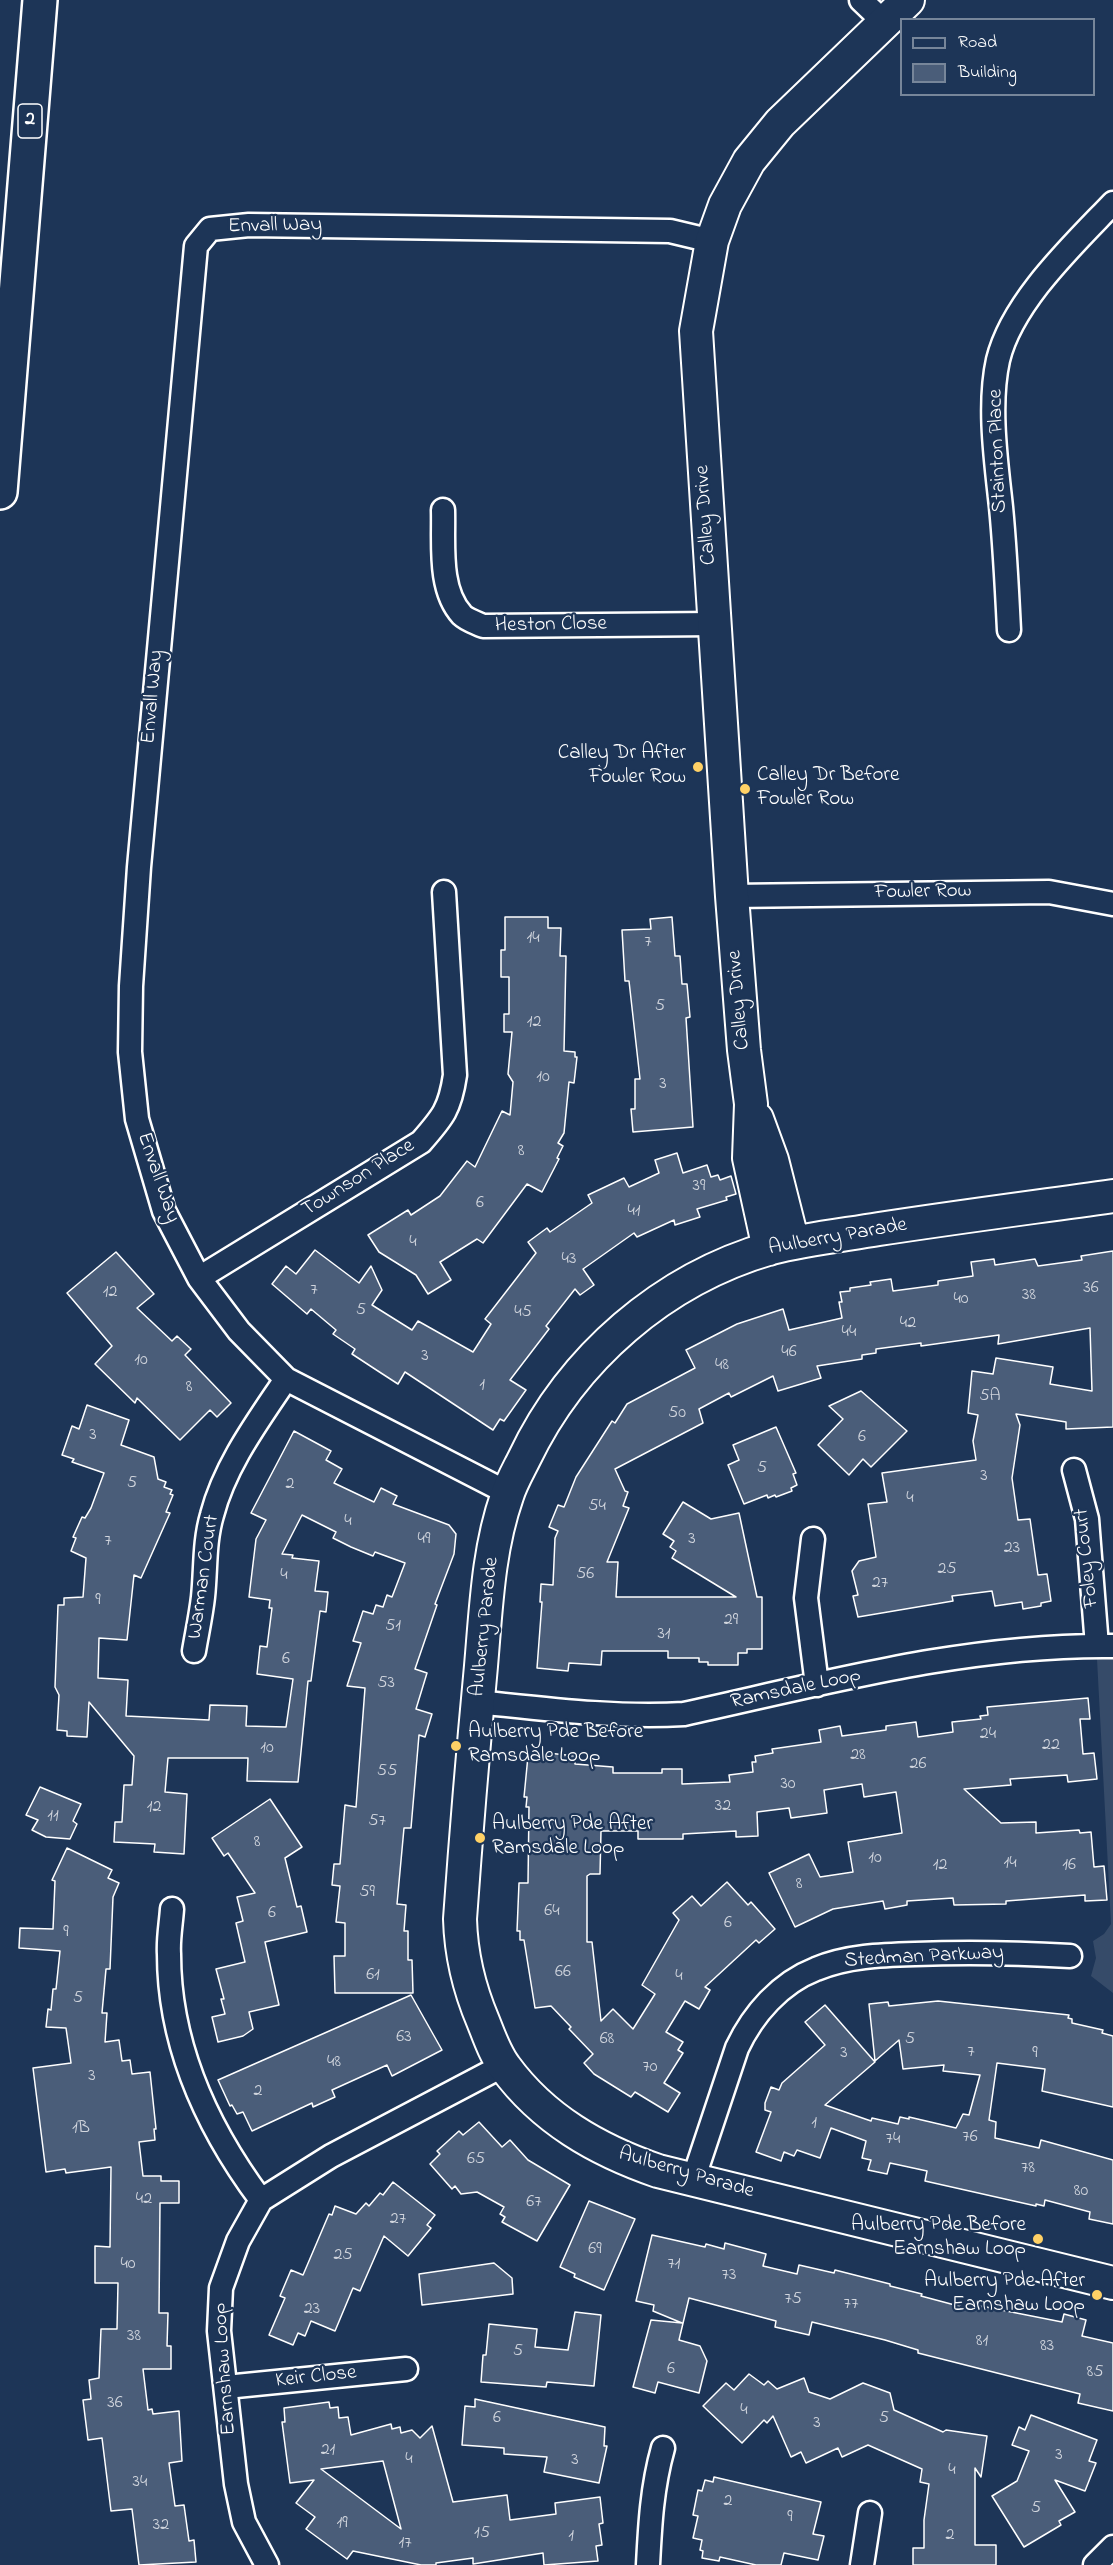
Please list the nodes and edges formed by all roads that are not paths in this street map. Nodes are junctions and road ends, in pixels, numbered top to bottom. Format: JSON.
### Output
{"nodes":[{"id":1,"x":40,"y":0,"type":"edge"},
{"id":2,"x":60,"y":0,"type":"edge"},
{"id":3,"x":861,"y":0,"type":"edge"},
{"id":4,"x":908,"y":0,"type":"edge"},
{"id":5,"x":884,"y":22,"type":"junction"},
{"id":6,"x":1113,"y":202,"type":"edge"},
{"id":7,"x":712,"y":240,"type":"junction"},
{"id":8,"x":21,"y":242,"type":"junction"},
{"id":9,"x":0,"y":492,"type":"edge"},
{"id":10,"x":443,"y":510,"type":"dead end"},
{"id":11,"x":716,"y":624,"type":"junction"},
{"id":12,"x":1009,"y":630,"type":"dead end"},
{"id":13,"x":444,"y":892,"type":"dead end"},
{"id":14,"x":732,"y":896,"type":"junction"},
{"id":15,"x":1113,"y":904,"type":"edge"},
{"id":16,"x":1113,"y":1196,"type":"edge"},
{"id":17,"x":781,"y":1246,"type":"junction"},
{"id":18,"x":199,"y":1278,"type":"junction"},
{"id":19,"x":286,"y":1379,"type":"junction"},
{"id":20,"x":1074,"y":1470,"type":"dead end"},
{"id":21,"x":508,"y":1492,"type":"junction"},
{"id":22,"x":813,"y":1539,"type":"dead end"},
{"id":23,"x":1105,"y":1646,"type":"edge"},
{"id":24,"x":194,"y":1651,"type":"dead end"},
{"id":25,"x":817,"y":1685,"type":"junction"},
{"id":26,"x":477,"y":1702,"type":"junction"},
{"id":27,"x":172,"y":1909,"type":"dead end"},
{"id":28,"x":1070,"y":1956,"type":"dead end"},
{"id":29,"x":504,"y":2065,"type":"junction"},
{"id":30,"x":693,"y":2180,"type":"junction"},
{"id":31,"x":261,"y":2200,"type":"junction"},
{"id":32,"x":1113,"y":2283,"type":"edge"},
{"id":33,"x":406,"y":2369,"type":"dead end"},
{"id":34,"x":226,"y":2387,"type":"junction"},
{"id":35,"x":663,"y":2448,"type":"dead end"},
{"id":36,"x":870,"y":2513,"type":"dead end"},
{"id":37,"x":1113,"y":2547,"type":"edge"},
{"id":38,"x":267,"y":2565,"type":"edge"},
{"id":39,"x":648,"y":2565,"type":"edge"},
{"id":40,"x":862,"y":2565,"type":"edge"},
{"id":41,"x":1095,"y":2565,"type":"edge"}],
"edges":[{"from":1,"to":8,"type":"highway","number":"2"},
{"from":2,"to":8,"type":"highway"},
{"from":3,"to":5,"type":"street"},
{"from":4,"to":5,"type":"main road","name":"Calley Drive"},
{"from":5,"to":7,"type":"main road","name":"Calley Drive"},
{"from":6,"to":12,"type":"street","name":"Stainton Place"},
{"from":7,"to":11,"type":"main road","name":"Calley Drive"},
{"from":7,"to":18,"type":"street","name":"Envall Way"},
{"from":8,"to":9,"type":"highway","number":"2"},
{"from":10,"to":11,"type":"street","name":"Heston Close"},
{"from":11,"to":14,"type":"main road","name":"Calley Drive"},
{"from":13,"to":18,"type":"street","name":"Townson Place"},
{"from":14,"to":15,"type":"street","name":"Fowler Row"},
{"from":14,"to":17,"type":"main road","name":"Calley Drive"},
{"from":16,"to":17,"type":"main road","name":"Aulberry Parade"},
{"from":17,"to":21,"type":"main road","name":"Aulberry Parade"},
{"from":18,"to":19,"type":"street","name":"Envall Way"},
{"from":19,"to":21,"type":"street","name":"Envall Way"},
{"from":19,"to":24,"type":"street","name":"Warman Court"},
{"from":20,"to":23,"type":"street","name":"Foley Court"},
{"from":21,"to":26,"type":"main road","name":"Aulberry Parade"},
{"from":22,"to":25,"type":"street"},
{"from":23,"to":25,"type":"street","name":"Ramsdale Loop"},
{"from":25,"to":26,"type":"street","name":"Ramsdale Loop"},
{"from":26,"to":29,"type":"main road","name":"Aulberry Parade"},
{"from":27,"to":31,"type":"street"},
{"from":28,"to":30,"type":"street","name":"Stedman Parkway"},
{"from":29,"to":30,"type":"main road","name":"Aulberry Parade"},
{"from":29,"to":31,"type":"street","name":"Earnshaw Loop"},
{"from":30,"to":32,"type":"main road","name":"Aulberry Parade"},
{"from":31,"to":34,"type":"street","name":"Earnshaw Loop"},
{"from":33,"to":34,"type":"street","name":"Keir Close"},
{"from":34,"to":38,"type":"street","name":"Earnshaw Loop"},
{"from":35,"to":39,"type":"street"},
{"from":36,"to":40,"type":"street"},
{"from":37,"to":41,"type":"street"}]}
